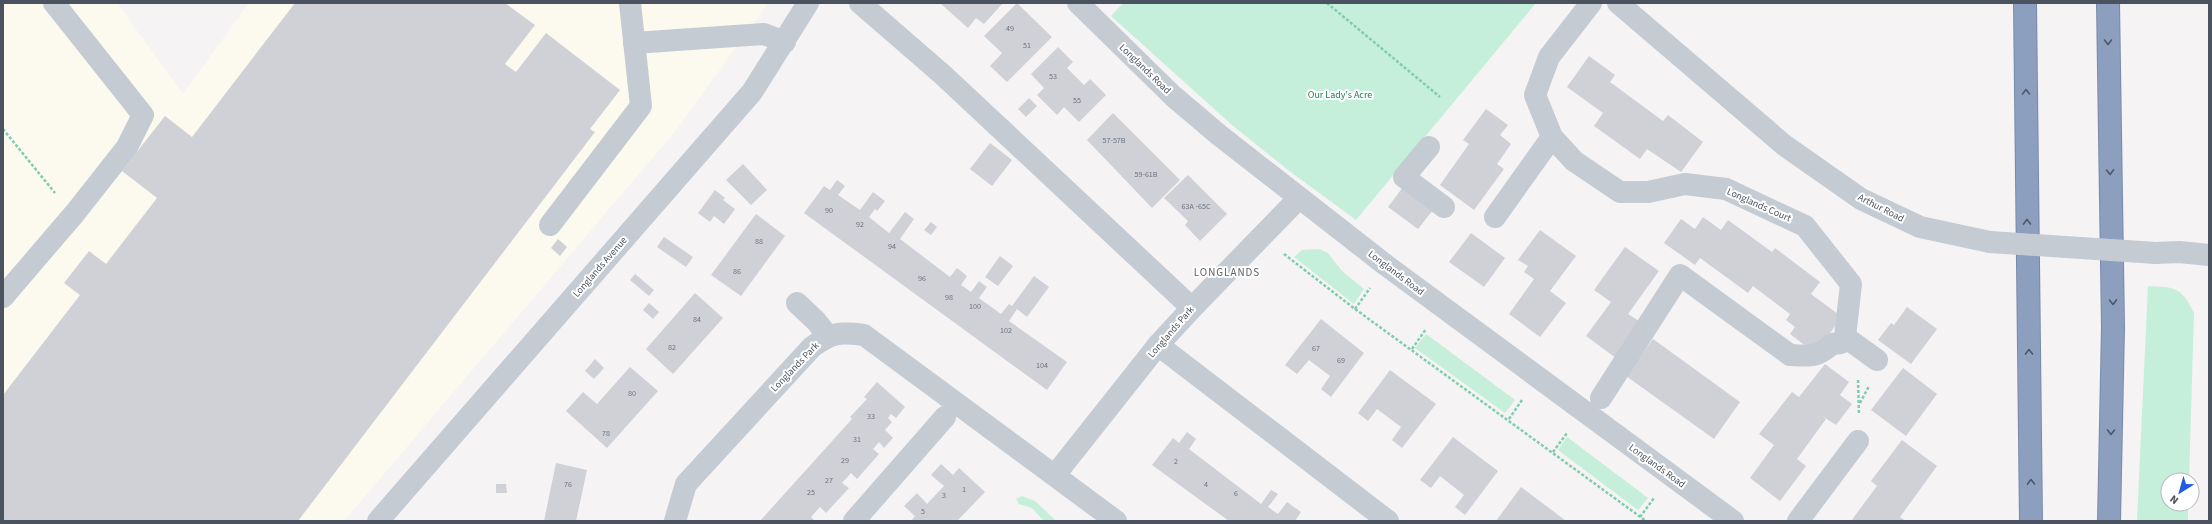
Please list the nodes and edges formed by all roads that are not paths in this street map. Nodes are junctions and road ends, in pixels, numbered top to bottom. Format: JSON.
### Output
{"nodes":[{"id":1,"x":54,"y":3,"type":"edge"},
{"id":2,"x":630,"y":3,"type":"edge"},
{"id":3,"x":808,"y":3,"type":"edge"},
{"id":4,"x":860,"y":3,"type":"edge"},
{"id":5,"x":1078,"y":3,"type":"edge"},
{"id":6,"x":1591,"y":3,"type":"edge"},
{"id":7,"x":1618,"y":3,"type":"edge"},
{"id":8,"x":2025,"y":3,"type":"edge"},
{"id":9,"x":2108,"y":3,"type":"edge"},
{"id":10,"x":785,"y":42,"type":"junction"},
{"id":11,"x":634,"y":43,"type":"junction"},
{"id":12,"x":1552,"y":137,"type":"junction"},
{"id":13,"x":1428,"y":147,"type":"dead end"},
{"id":14,"x":1299,"y":198,"type":"junction"},
{"id":15,"x":1444,"y":207,"type":"dead end"},
{"id":16,"x":1495,"y":217,"type":"dead end"},
{"id":17,"x":550,"y":224,"type":"dead end"},
{"id":18,"x":2209,"y":255,"type":"edge"},
{"id":19,"x":3,"y":297,"type":"edge"},
{"id":20,"x":797,"y":303,"type":"dead end"},
{"id":21,"x":1192,"y":308,"type":"junction"},
{"id":22,"x":828,"y":336,"type":"junction"},
{"id":23,"x":1841,"y":343,"type":"dead end"},
{"id":24,"x":1158,"y":345,"type":"junction"},
{"id":25,"x":1877,"y":360,"type":"dead end"},
{"id":26,"x":1600,"y":398,"type":"dead end"},
{"id":27,"x":945,"y":417,"type":"dead end"},
{"id":28,"x":1858,"y":441,"type":"road end"},
{"id":29,"x":1055,"y":475,"type":"junction"},
{"id":30,"x":378,"y":521,"type":"edge"},
{"id":31,"x":675,"y":521,"type":"edge"},
{"id":32,"x":854,"y":521,"type":"edge"},
{"id":33,"x":1116,"y":521,"type":"edge"},
{"id":34,"x":1388,"y":521,"type":"edge"},
{"id":35,"x":1733,"y":521,"type":"edge"},
{"id":36,"x":1798,"y":521,"type":"edge"},
{"id":37,"x":2031,"y":521,"type":"edge"},
{"id":38,"x":2109,"y":521,"type":"edge"}],
"edges":[{"from":1,"to":19,"type":"street"},
{"from":2,"to":11,"type":"street"},
{"from":3,"to":10,"type":"street","name":"Longlands Avenue"},
{"from":4,"to":21,"type":"street"},
{"from":5,"to":14,"type":"street","name":"Longlands Road"},
{"from":6,"to":12,"type":"street","name":"Longlands Court"},
{"from":7,"to":18,"type":"street","name":"Arthur Road","bridge":true},
{"from":37,"to":8,"type":"highway","one_way":true},
{"from":9,"to":38,"type":"highway","one_way":true},
{"from":10,"to":11,"type":"street"},
{"from":10,"to":30,"type":"street","name":"Longlands Avenue"},
{"from":11,"to":17,"type":"street"},
{"from":12,"to":16,"type":"street"},
{"from":12,"to":25,"type":"street","name":"Longlands Court"},
{"from":13,"to":15,"type":"street"},
{"from":14,"to":21,"type":"street","name":"Longlands Park"},
{"from":14,"to":35,"type":"street","name":"Longlands Road"},
{"from":20,"to":22,"type":"street"},
{"from":21,"to":24,"type":"street","name":"Longlands Park"},
{"from":22,"to":29,"type":"street","name":"Longlands Park"},
{"from":22,"to":31,"type":"street","name":"Longlands Park"},
{"from":23,"to":26,"type":"street"},
{"from":24,"to":29,"type":"street","name":"Longlands Park"},
{"from":24,"to":34,"type":"street"},
{"from":27,"to":32,"type":"street"},
{"from":28,"to":36,"type":"street"},
{"from":29,"to":33,"type":"street","name":"Longlands Park"}]}
